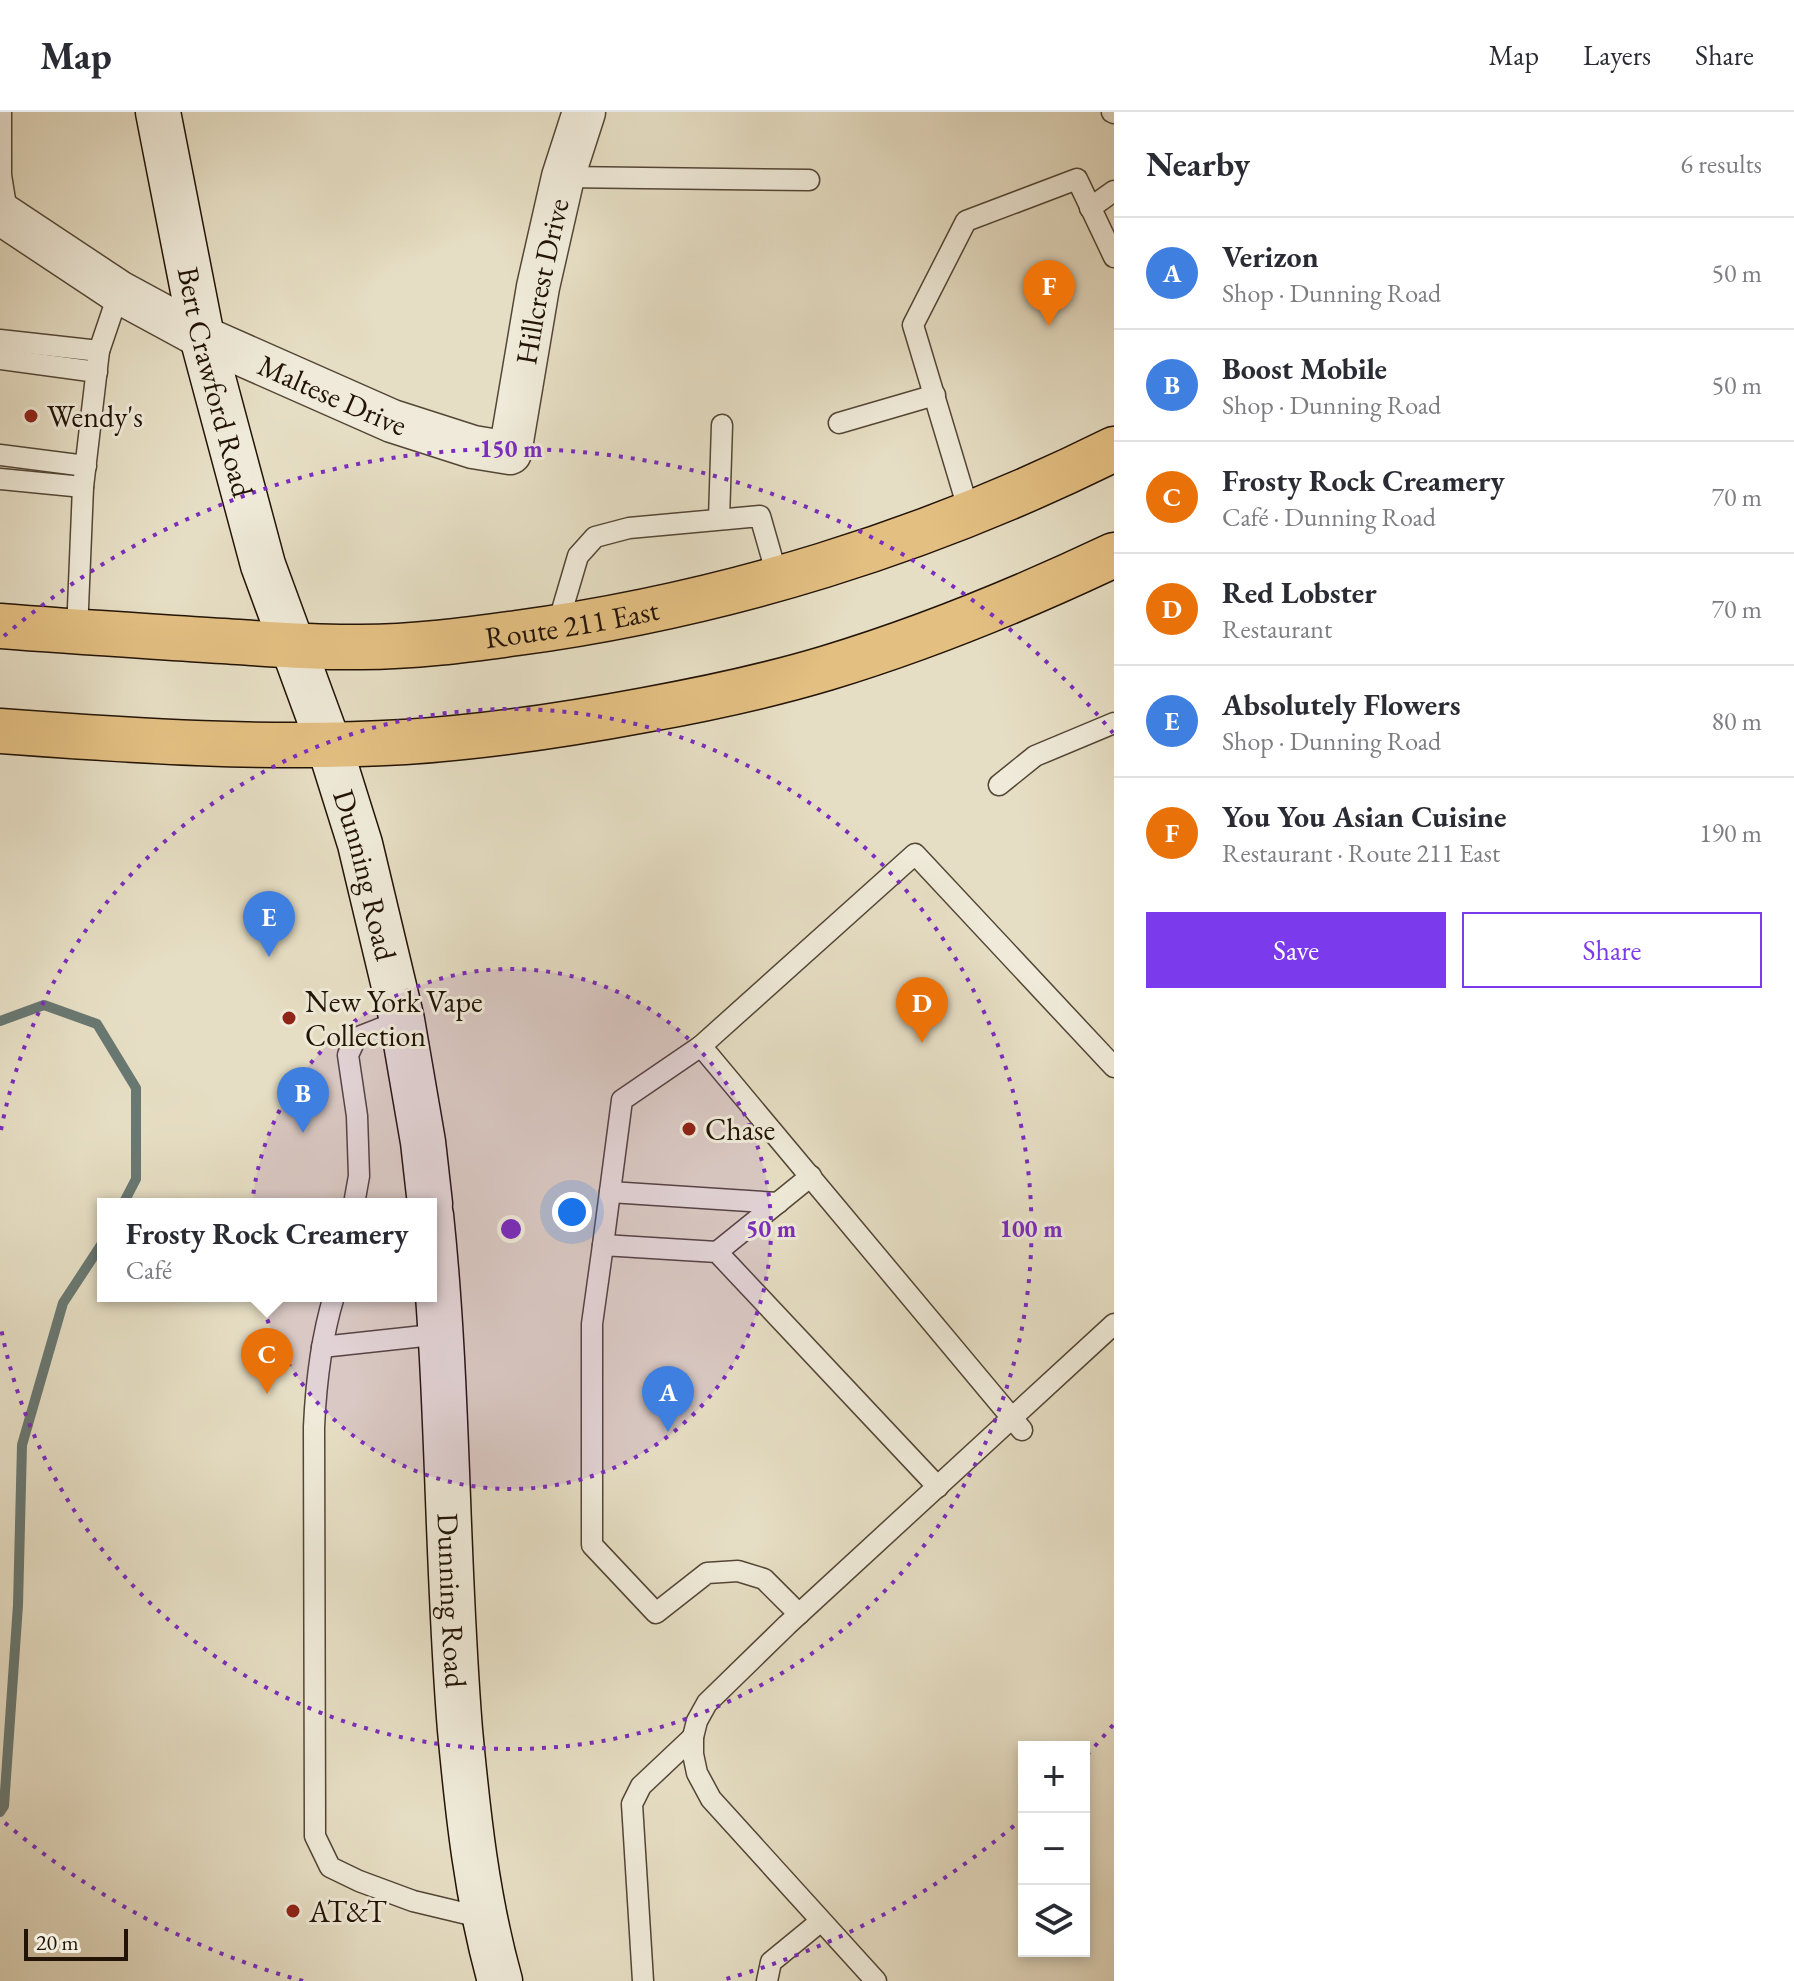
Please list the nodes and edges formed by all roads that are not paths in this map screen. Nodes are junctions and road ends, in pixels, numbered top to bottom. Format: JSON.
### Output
{"nodes":[{"id":1,"x":1,"y":112,"type":"edge"},
{"id":2,"x":158,"y":112,"type":"edge"},
{"id":3,"x":584,"y":112,"type":"edge"},
{"id":4,"x":563,"y":177,"type":"junction"},
{"id":5,"x":809,"y":180,"type":"dead end"},
{"id":6,"x":1114,"y":191,"type":"edge"},
{"id":7,"x":1090,"y":208,"type":"junction"},
{"id":8,"x":4,"y":216,"type":"edge"},
{"id":9,"x":1114,"y":257,"type":"edge"},
{"id":10,"x":119,"y":292,"type":"junction"},
{"id":11,"x":202,"y":337,"type":"junction"},
{"id":12,"x":0,"y":340,"type":"edge"},
{"id":13,"x":99,"y":351,"type":"junction"},
{"id":14,"x":0,"y":359,"type":"edge"},
{"id":15,"x":97,"y":372,"type":"junction"},
{"id":16,"x":935,"y":395,"type":"junction"},
{"id":17,"x":839,"y":423,"type":"dead end"},
{"id":18,"x":722,"y":425,"type":"dead end"},
{"id":19,"x":1114,"y":449,"type":"edge"},
{"id":20,"x":510,"y":453,"type":"joint"},
{"id":21,"x":0,"y":455,"type":"edge"},
{"id":22,"x":86,"y":466,"type":"junction"},
{"id":23,"x":0,"y":479,"type":"edge"},
{"id":24,"x":83,"y":487,"type":"junction"},
{"id":25,"x":970,"y":515,"type":"junction"},
{"id":26,"x":719,"y":519,"type":"junction"},
{"id":27,"x":1114,"y":555,"type":"edge"},
{"id":28,"x":778,"y":579,"type":"junction"},
{"id":29,"x":0,"y":626,"type":"edge"},
{"id":30,"x":557,"y":628,"type":"junction"},
{"id":31,"x":77,"y":632,"type":"junction"},
{"id":32,"x":292,"y":645,"type":"junction"},
{"id":33,"x":1114,"y":723,"type":"edge"},
{"id":34,"x":0,"y":731,"type":"edge"},
{"id":35,"x":329,"y":745,"type":"junction"},
{"id":36,"x":999,"y":785,"type":"dead end"},
{"id":37,"x":402,"y":1020,"type":"junction"},
{"id":38,"x":701,"y":1046,"type":"junction"},
{"id":39,"x":1114,"y":1067,"type":"edge"},
{"id":40,"x":811,"y":1176,"type":"junction"},
{"id":41,"x":610,"y":1192,"type":"junction"},
{"id":42,"x":355,"y":1198,"type":"edge"},
{"id":43,"x":429,"y":1198,"type":"edge"},
{"id":44,"x":778,"y":1203,"type":"junction"},
{"id":45,"x":603,"y":1245,"type":"junction"},
{"id":46,"x":717,"y":1252,"type":"junction"},
{"id":47,"x":437,"y":1280,"type":"edge"},
{"id":48,"x":333,"y":1302,"type":"edge"},
{"id":49,"x":1114,"y":1324,"type":"edge"},
{"id":50,"x":442,"y":1334,"type":"junction"},
{"id":51,"x":322,"y":1347,"type":"junction"},
{"id":52,"x":1018,"y":1424,"type":"junction"},
{"id":53,"x":938,"y":1487,"type":"junction"},
{"id":54,"x":799,"y":1614,"type":"junction"},
{"id":55,"x":693,"y":1737,"type":"junction"},
{"id":56,"x":484,"y":1918,"type":"junction"},
{"id":57,"x":821,"y":1921,"type":"junction"},
{"id":58,"x":874,"y":1980,"type":"edge"},
{"id":59,"x":500,"y":1981,"type":"edge"},
{"id":60,"x":643,"y":1981,"type":"edge"},
{"id":61,"x":767,"y":1981,"type":"edge"}],
"edges":[{"from":1,"to":8,"type":"lane"},
{"from":2,"to":11,"type":"street","name":"Bert Crawford Road"},
{"from":3,"to":4,"type":"street","name":"Hillcrest Drive"},
{"from":4,"to":5,"type":"lane"},
{"from":4,"to":20,"type":"street","name":"Hillcrest Drive"},
{"from":6,"to":7,"type":"lane"},
{"from":7,"to":9,"type":"lane"},
{"from":7,"to":16,"type":"lane"},
{"from":8,"to":10,"type":"street","name":"Maltese Drive"},
{"from":10,"to":11,"type":"street","name":"Maltese Drive"},
{"from":10,"to":13,"type":"lane"},
{"from":11,"to":20,"type":"street","name":"Maltese Drive"},
{"from":11,"to":32,"type":"street","name":"Bert Crawford Road"},
{"from":12,"to":13,"type":"lane"},
{"from":13,"to":15,"type":"lane"},
{"from":14,"to":15,"type":"lane"},
{"from":15,"to":22,"type":"lane"},
{"from":16,"to":17,"type":"lane"},
{"from":16,"to":25,"type":"lane"},
{"from":18,"to":26,"type":"lane"},
{"from":19,"to":25,"type":"main road","name":"Route 211 East"},
{"from":21,"to":22,"type":"lane"},
{"from":22,"to":24,"type":"lane"},
{"from":23,"to":24,"type":"lane"},
{"from":24,"to":31,"type":"lane"},
{"from":25,"to":28,"type":"main road","name":"Route 211 East"},
{"from":26,"to":28,"type":"lane"},
{"from":26,"to":30,"type":"lane"},
{"from":27,"to":35,"type":"main road"},
{"from":28,"to":30,"type":"main road","name":"Route 211 East"},
{"from":29,"to":31,"type":"main road","name":"Route 211 East"},
{"from":30,"to":32,"type":"main road","name":"Route 211 East"},
{"from":31,"to":32,"type":"main road","name":"Route 211 East"},
{"from":32,"to":35,"type":"street","name":"Dunning Road"},
{"from":33,"to":36,"type":"lane"},
{"from":34,"to":35,"type":"main road"},
{"from":35,"to":37,"type":"street","name":"Dunning Road"},
{"from":37,"to":42,"type":"lane"},
{"from":37,"to":43,"type":"street","name":"Dunning Road"},
{"from":38,"to":39,"type":"lane"},
{"from":38,"to":40,"type":"lane"},
{"from":38,"to":41,"type":"lane"},
{"from":40,"to":44,"type":"lane"},
{"from":40,"to":52,"type":"lane"},
{"from":41,"to":44,"type":"lane"},
{"from":41,"to":45,"type":"lane"},
{"from":44,"to":46,"type":"lane"},
{"from":45,"to":46,"type":"lane"},
{"from":45,"to":54,"type":"lane"},
{"from":46,"to":53,"type":"lane"},
{"from":47,"to":50,"type":"street","name":"Dunning Road"},
{"from":48,"to":51,"type":"lane"},
{"from":49,"to":52,"type":"lane"},
{"from":50,"to":51,"type":"lane"},
{"from":50,"to":56,"type":"street","name":"Dunning Road"},
{"from":51,"to":56,"type":"lane"},
{"from":52,"to":53,"type":"lane"},
{"from":53,"to":54,"type":"lane"},
{"from":54,"to":55,"type":"lane"},
{"from":55,"to":57,"type":"lane"},
{"from":55,"to":60,"type":"lane"},
{"from":56,"to":59,"type":"street","name":"Dunning Road"},
{"from":57,"to":58,"type":"lane"},
{"from":57,"to":61,"type":"lane"}]}
